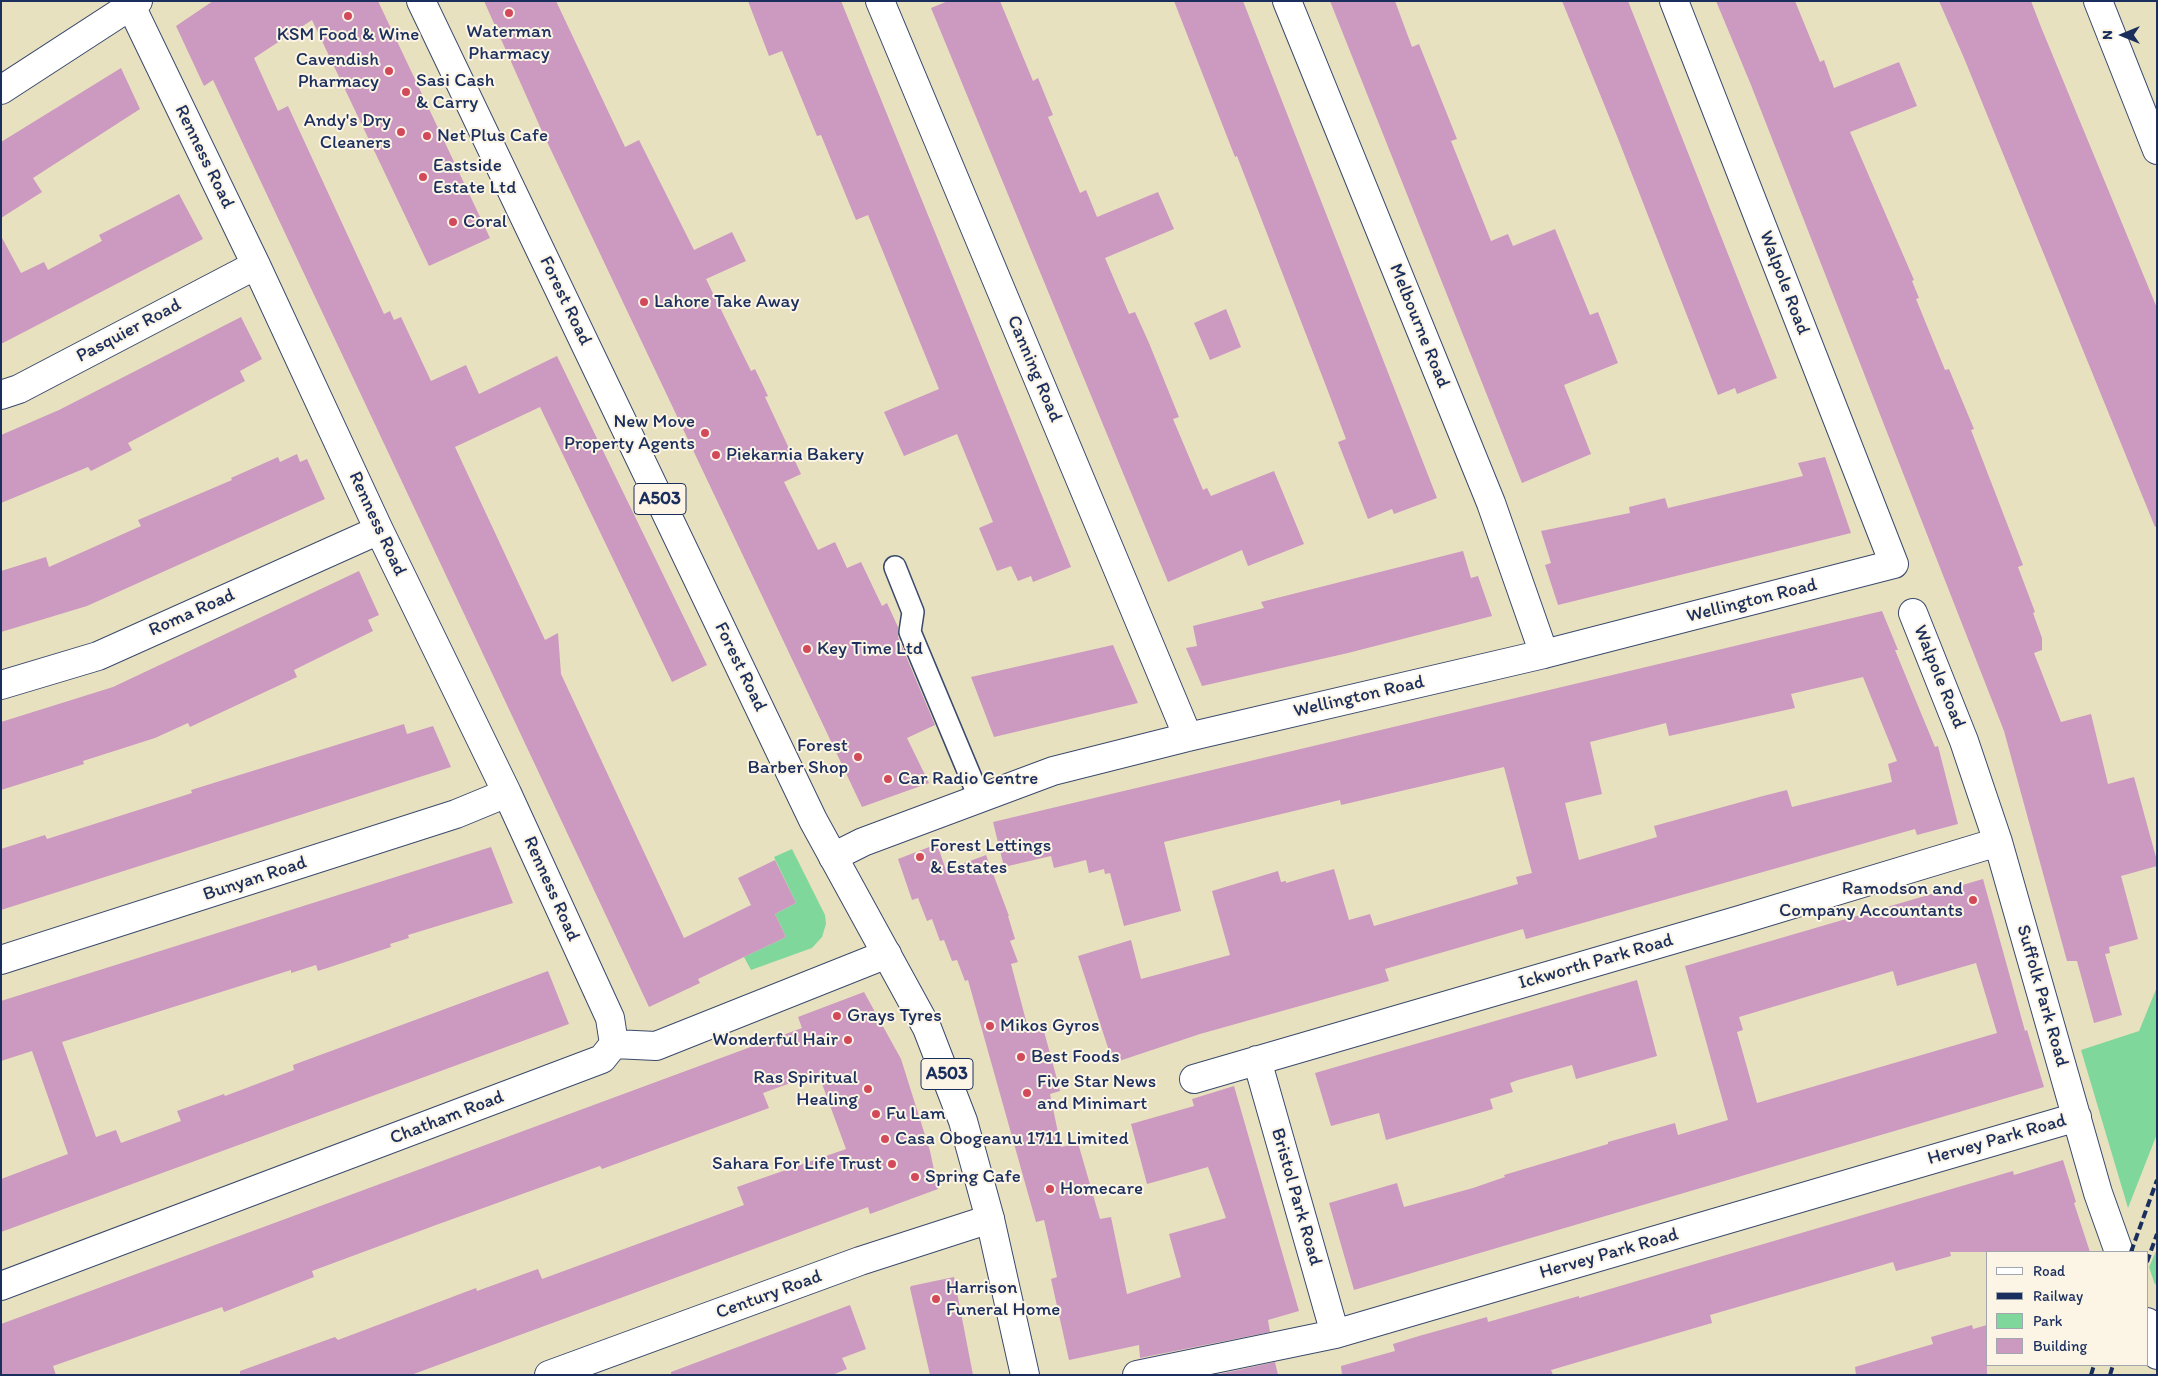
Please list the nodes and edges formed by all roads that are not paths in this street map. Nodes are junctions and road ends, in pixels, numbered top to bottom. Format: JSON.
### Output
{"nodes":[{"id":1,"x":421,"y":1,"type":"edge"},
{"id":2,"x":880,"y":1,"type":"edge"},
{"id":3,"x":1287,"y":1,"type":"edge"},
{"id":4,"x":1674,"y":1,"type":"edge"},
{"id":5,"x":2098,"y":1,"type":"edge"},
{"id":6,"x":135,"y":3,"type":"edge"},
{"id":7,"x":1,"y":90,"type":"edge"},
{"id":8,"x":2157,"y":150,"type":"edge"},
{"id":9,"x":256,"y":265,"type":"junction"},
{"id":10,"x":1,"y":395,"type":"edge"},
{"id":11,"x":379,"y":530,"type":"junction"},
{"id":12,"x":1894,"y":564,"type":"joint"},
{"id":13,"x":895,"y":567,"type":"dead end"},
{"id":14,"x":1913,"y":613,"type":"dead end"},
{"id":15,"x":1544,"y":654,"type":"junction"},
{"id":16,"x":1,"y":685,"type":"edge"},
{"id":17,"x":1188,"y":737,"type":"junction"},
{"id":18,"x":1964,"y":741,"type":"joint"},
{"id":19,"x":507,"y":793,"type":"junction"},
{"id":20,"x":979,"y":797,"type":"junction"},
{"id":21,"x":1998,"y":842,"type":"junction"},
{"id":22,"x":833,"y":857,"type":"junction"},
{"id":23,"x":887,"y":954,"type":"junction"},
{"id":24,"x":1,"y":960,"type":"edge"},
{"id":25,"x":614,"y":1044,"type":"junction"},
{"id":26,"x":1257,"y":1060,"type":"junction"},
{"id":27,"x":1194,"y":1078,"type":"dead end"},
{"id":28,"x":2077,"y":1117,"type":"junction"},
{"id":29,"x":990,"y":1219,"type":"junction"},
{"id":30,"x":2119,"y":1251,"type":"edge"},
{"id":31,"x":1,"y":1286,"type":"edge"},
{"id":32,"x":2148,"y":1325,"type":"edge"},
{"id":33,"x":1335,"y":1334,"type":"junction"},
{"id":34,"x":2157,"y":1355,"type":"edge"},
{"id":35,"x":549,"y":1375,"type":"edge"},
{"id":36,"x":1025,"y":1375,"type":"edge"},
{"id":37,"x":1137,"y":1375,"type":"edge"}],
"edges":[{"from":1,"to":22,"type":"street","name":"Forest Road","number":"A503"},
{"from":2,"to":17,"type":"street","name":"Canning Road"},
{"from":3,"to":15,"type":"street","name":"Melbourne Road"},
{"from":4,"to":12,"type":"street","name":"Walpole Road"},
{"from":5,"to":8,"type":"street"},
{"from":6,"to":7,"type":"street"},
{"from":6,"to":9,"type":"street","name":"Renness Road"},
{"from":9,"to":10,"type":"street","name":"Pasquier Road"},
{"from":9,"to":11,"type":"street","name":"Renness Road"},
{"from":11,"to":16,"type":"street","name":"Roma Road"},
{"from":11,"to":19,"type":"street","name":"Renness Road"},
{"from":12,"to":15,"type":"street","name":"Wellington Road"},
{"from":13,"to":20,"type":"lane"},
{"from":14,"to":18,"type":"street","name":"Walpole Road"},
{"from":15,"to":17,"type":"street","name":"Wellington Road"},
{"from":17,"to":20,"type":"street","name":"Wellington Road"},
{"from":18,"to":21,"type":"street","name":"Suffolk Park Road"},
{"from":19,"to":24,"type":"street","name":"Bunyan Road"},
{"from":19,"to":25,"type":"street","name":"Renness Road"},
{"from":20,"to":22,"type":"street","name":"Wellington Road"},
{"from":21,"to":26,"type":"street","name":"Ickworth Park Road"},
{"from":21,"to":28,"type":"street","name":"Suffolk Park Road"},
{"from":22,"to":23,"type":"street","name":"Forest Road","number":"A503"},
{"from":23,"to":25,"type":"street"},
{"from":23,"to":29,"type":"street","name":"Forest Road","number":"A503"},
{"from":25,"to":31,"type":"street","name":"Chatham Road"},
{"from":26,"to":27,"type":"street","name":"Ickworth Park Road"},
{"from":26,"to":33,"type":"street","name":"Bristol Park Road"},
{"from":28,"to":30,"type":"street","name":"Suffolk Park Road"},
{"from":28,"to":33,"type":"street","name":"Hervey Park Road"},
{"from":29,"to":35,"type":"street","name":"Century Road"},
{"from":29,"to":36,"type":"street","name":"Forest Road","number":"A503"},
{"from":32,"to":34,"type":"street"},
{"from":33,"to":37,"type":"street","name":"Hervey Park Road"}]}
